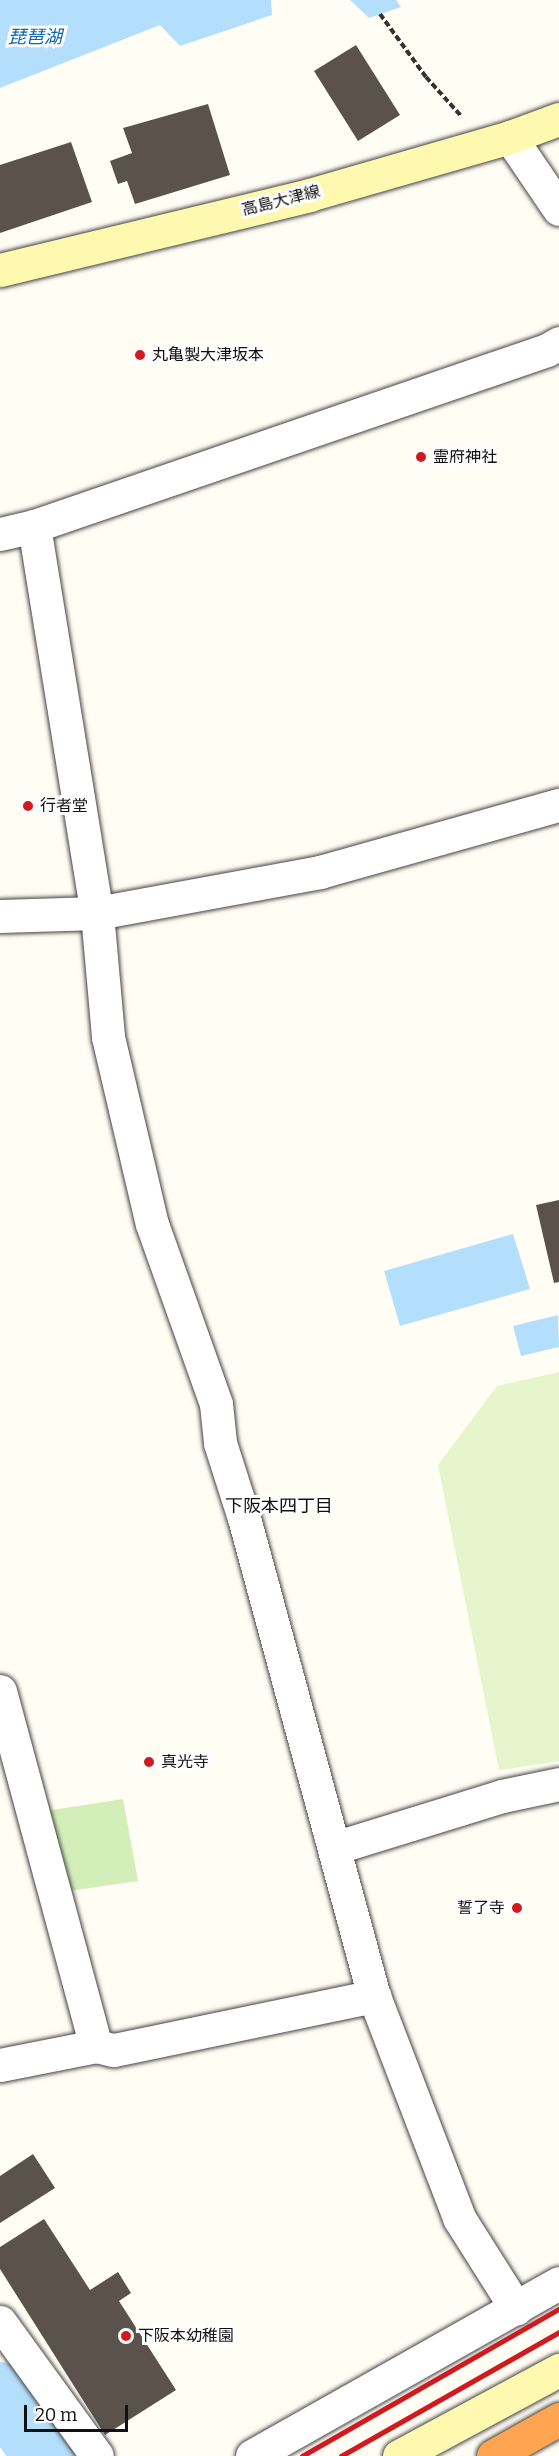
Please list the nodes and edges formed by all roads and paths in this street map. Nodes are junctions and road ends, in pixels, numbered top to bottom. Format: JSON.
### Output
{"nodes":[{"id":1,"x":380,"y":14,"type":"dead end"},
{"id":2,"x":559,"y":119,"type":"edge"},
{"id":3,"x":498,"y":141,"type":"junction"},
{"id":4,"x":559,"y":209,"type":"edge"},
{"id":5,"x":0,"y":270,"type":"edge"},
{"id":6,"x":559,"y":343,"type":"edge"},
{"id":7,"x":34,"y":526,"type":"junction"},
{"id":8,"x":0,"y":534,"type":"edge"},
{"id":9,"x":559,"y":805,"type":"edge"},
{"id":10,"x":97,"y":913,"type":"junction"},
{"id":11,"x":0,"y":916,"type":"edge"},
{"id":12,"x":0,"y":1691,"type":"edge"},
{"id":13,"x":559,"y":1784,"type":"edge"},
{"id":14,"x":334,"y":1848,"type":"junction"},
{"id":15,"x":374,"y":1996,"type":"junction"},
{"id":16,"x":96,"y":2046,"type":"junction"},
{"id":17,"x":0,"y":2065,"type":"edge"},
{"id":18,"x":559,"y":2283,"type":"edge"},
{"id":19,"x":516,"y":2308,"type":"junction"},
{"id":20,"x":0,"y":2322,"type":"edge"},
{"id":21,"x":559,"y":2370,"type":"edge"},
{"id":22,"x":559,"y":2419,"type":"edge"},
{"id":23,"x":97,"y":2456,"type":"edge"},
{"id":24,"x":252,"y":2456,"type":"edge"},
{"id":25,"x":399,"y":2456,"type":"edge"},
{"id":26,"x":493,"y":2456,"type":"edge"}],
"edges":[{"from":1,"to":3,"type":"path"},
{"from":2,"to":3,"type":"main road","name":"高島大津線"},
{"from":3,"to":4,"type":"street"},
{"from":3,"to":5,"type":"main road","name":"高島大津線"},
{"from":6,"to":7,"type":"street"},
{"from":7,"to":8,"type":"street"},
{"from":7,"to":10,"type":"street"},
{"from":9,"to":10,"type":"street"},
{"from":10,"to":11,"type":"street"},
{"from":10,"to":14,"type":"street"},
{"from":12,"to":16,"type":"street"},
{"from":13,"to":14,"type":"street"},
{"from":14,"to":15,"type":"street"},
{"from":15,"to":16,"type":"street"},
{"from":15,"to":19,"type":"street"},
{"from":16,"to":17,"type":"street"},
{"from":18,"to":19,"type":"street"},
{"from":19,"to":24,"type":"street"},
{"from":20,"to":23,"type":"street"},
{"from":21,"to":25,"type":"main road"},
{"from":22,"to":26,"type":"highway"}]}
